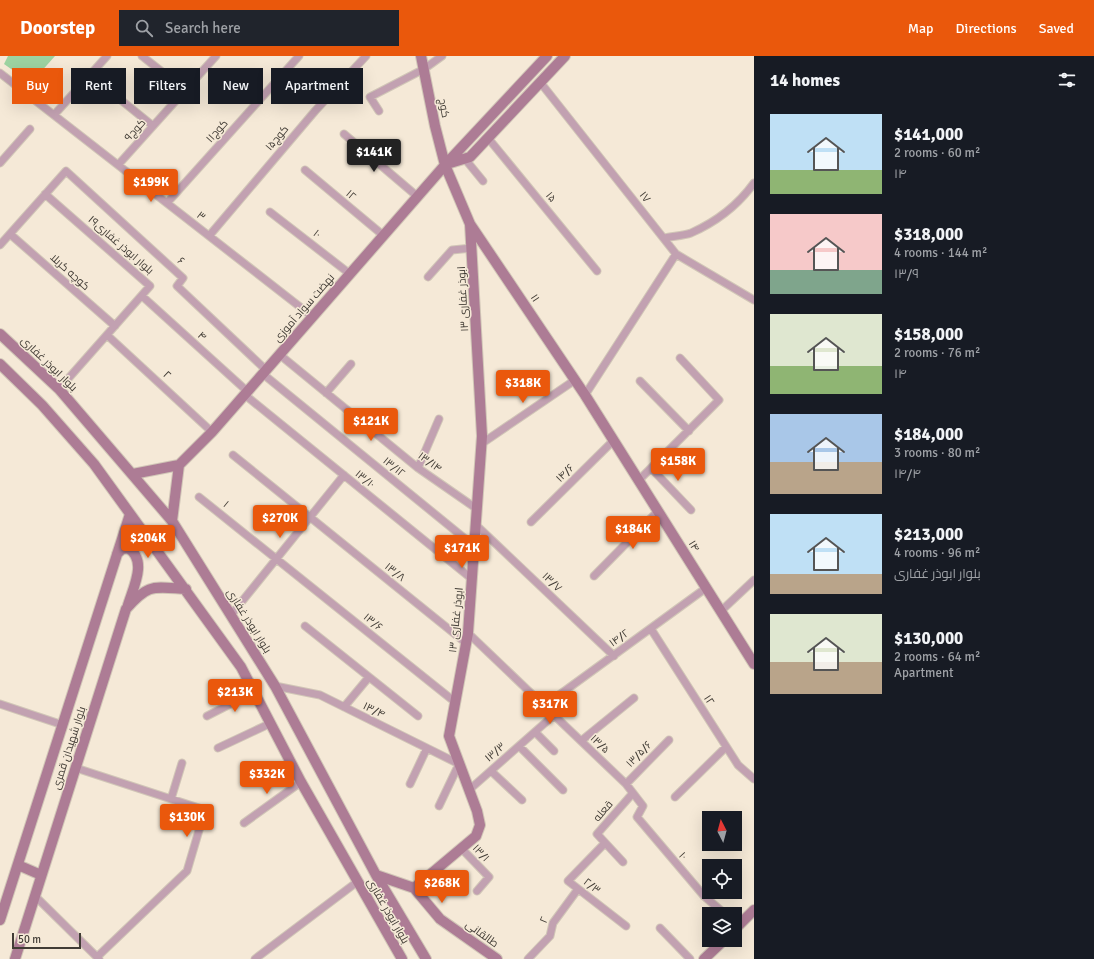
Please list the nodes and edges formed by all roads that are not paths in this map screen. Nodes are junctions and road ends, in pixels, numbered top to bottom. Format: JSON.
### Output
{"nodes":[{"id":1,"x":107,"y":56,"type":"edge"},
{"id":2,"x":142,"y":56,"type":"edge"},
{"id":3,"x":299,"y":56,"type":"edge"},
{"id":4,"x":366,"y":56,"type":"edge"},
{"id":5,"x":421,"y":56,"type":"edge"},
{"id":6,"x":442,"y":56,"type":"edge"},
{"id":7,"x":547,"y":56,"type":"edge"},
{"id":8,"x":565,"y":56,"type":"edge"},
{"id":9,"x":213,"y":57,"type":"edge"},
{"id":10,"x":157,"y":68,"type":"edge"},
{"id":11,"x":424,"y":69,"type":"junction"},
{"id":12,"x":200,"y":72,"type":"edge"},
{"id":13,"x":2,"y":77,"type":"edge"},
{"id":14,"x":540,"y":82,"type":"junction"},
{"id":15,"x":126,"y":104,"type":"edge"},
{"id":16,"x":173,"y":104,"type":"edge"},
{"id":17,"x":379,"y":111,"type":"dead end"},
{"id":18,"x":54,"y":115,"type":"junction"},
{"id":19,"x":153,"y":126,"type":"junction"},
{"id":20,"x":30,"y":129,"type":"dead end"},
{"id":21,"x":344,"y":134,"type":"dead end"},
{"id":22,"x":488,"y":138,"type":"junction"},
{"id":23,"x":465,"y":159,"type":"junction"},
{"id":24,"x":0,"y":163,"type":"edge"},
{"id":25,"x":118,"y":165,"type":"junction"},
{"id":26,"x":445,"y":165,"type":"junction"},
{"id":27,"x":304,"y":170,"type":"dead end"},
{"id":28,"x":483,"y":181,"type":"dead end"},
{"id":29,"x":754,"y":183,"type":"edge"},
{"id":30,"x":45,"y":194,"type":"junction"},
{"id":31,"x":418,"y":197,"type":"junction"},
{"id":32,"x":167,"y":203,"type":"junction"},
{"id":33,"x":270,"y":212,"type":"dead end"},
{"id":34,"x":470,"y":224,"type":"junction"},
{"id":35,"x":10,"y":234,"type":"junction"},
{"id":36,"x":209,"y":236,"type":"junction"},
{"id":37,"x":384,"y":236,"type":"junction"},
{"id":38,"x":664,"y":238,"type":"junction"},
{"id":39,"x":0,"y":245,"type":"edge"},
{"id":40,"x":472,"y":248,"type":"junction"},
{"id":41,"x":676,"y":254,"type":"junction"},
{"id":42,"x":597,"y":271,"type":"dead end"},
{"id":43,"x":350,"y":274,"type":"junction"},
{"id":44,"x":428,"y":278,"type":"dead end"},
{"id":45,"x":142,"y":296,"type":"junction"},
{"id":46,"x":754,"y":300,"type":"edge"},
{"id":47,"x":313,"y":317,"type":"junction"},
{"id":48,"x":115,"y":326,"type":"junction"},
{"id":49,"x":107,"y":335,"type":"junction"},
{"id":50,"x":1,"y":337,"type":"edge"},
{"id":51,"x":280,"y":355,"type":"junction"},
{"id":52,"x":680,"y":358,"type":"dead end"},
{"id":53,"x":0,"y":364,"type":"edge"},
{"id":54,"x":351,"y":364,"type":"dead end"},
{"id":55,"x":265,"y":372,"type":"junction"},
{"id":56,"x":575,"y":380,"type":"junction"},
{"id":57,"x":640,"y":381,"type":"dead end"},
{"id":58,"x":59,"y":389,"type":"junction"},
{"id":59,"x":246,"y":393,"type":"junction"},
{"id":60,"x":326,"y":393,"type":"junction"},
{"id":61,"x":585,"y":395,"type":"junction"},
{"id":62,"x":439,"y":419,"type":"dead end"},
{"id":63,"x":689,"y":431,"type":"junction"},
{"id":64,"x":212,"y":432,"type":"junction"},
{"id":65,"x":614,"y":440,"type":"junction"},
{"id":66,"x":482,"y":444,"type":"junction"},
{"id":67,"x":233,"y":455,"type":"dead end"},
{"id":68,"x":179,"y":465,"type":"junction"},
{"id":69,"x":418,"y":468,"type":"junction"},
{"id":70,"x":651,"y":468,"type":"junction"},
{"id":71,"x":133,"y":474,"type":"junction"},
{"id":72,"x":344,"y":475,"type":"junction"},
{"id":73,"x":639,"y":480,"type":"junction"},
{"id":74,"x":199,"y":497,"type":"dead end"},
{"id":75,"x":477,"y":509,"type":"junction"},
{"id":76,"x":691,"y":510,"type":"dead end"},
{"id":77,"x":658,"y":511,"type":"junction"},
{"id":78,"x":130,"y":514,"type":"junction"},
{"id":79,"x":310,"y":517,"type":"junction"},
{"id":80,"x":172,"y":521,"type":"junction"},
{"id":81,"x":531,"y":522,"type":"dead end"},
{"id":82,"x":476,"y":525,"type":"junction"},
{"id":83,"x":474,"y":546,"type":"junction"},
{"id":84,"x":117,"y":554,"type":"junction"},
{"id":85,"x":276,"y":559,"type":"junction"},
{"id":86,"x":594,"y":576,"type":"dead end"},
{"id":87,"x":472,"y":579,"type":"junction"},
{"id":88,"x":754,"y":580,"type":"edge"},
{"id":89,"x":706,"y":588,"type":"junction"},
{"id":90,"x":186,"y":589,"type":"junction"},
{"id":91,"x":126,"y":609,"type":"junction"},
{"id":92,"x":721,"y":611,"type":"junction"},
{"id":93,"x":231,"y":615,"type":"junction"},
{"id":94,"x":305,"y":626,"type":"dead end"},
{"id":95,"x":651,"y":629,"type":"junction"},
{"id":96,"x":467,"y":638,"type":"junction"},
{"id":97,"x":614,"y":656,"type":"junction"},
{"id":98,"x":754,"y":664,"type":"edge"},
{"id":99,"x":369,"y":677,"type":"junction"},
{"id":100,"x":275,"y":686,"type":"junction"},
{"id":101,"x":254,"y":692,"type":"junction"},
{"id":102,"x":634,"y":698,"type":"dead end"},
{"id":103,"x":455,"y":702,"type":"junction"},
{"id":104,"x":0,"y":704,"type":"edge"},
{"id":105,"x":544,"y":706,"type":"junction"},
{"id":106,"x":344,"y":707,"type":"junction"},
{"id":107,"x":554,"y":715,"type":"junction"},
{"id":108,"x":207,"y":716,"type":"dead end"},
{"id":109,"x":418,"y":716,"type":"dead end"},
{"id":110,"x":269,"y":724,"type":"junction"},
{"id":111,"x":63,"y":725,"type":"junction"},
{"id":112,"x":535,"y":732,"type":"junction"},
{"id":113,"x":669,"y":740,"type":"dead end"},
{"id":114,"x":581,"y":741,"type":"junction"},
{"id":115,"x":519,"y":746,"type":"junction"},
{"id":116,"x":726,"y":747,"type":"junction"},
{"id":117,"x":218,"y":748,"type":"dead end"},
{"id":118,"x":427,"y":748,"type":"junction"},
{"id":119,"x":554,"y":751,"type":"dead end"},
{"id":120,"x":182,"y":764,"type":"dead end"},
{"id":121,"x":459,"y":764,"type":"junction"},
{"id":122,"x":76,"y":768,"type":"junction"},
{"id":123,"x":491,"y":771,"type":"junction"},
{"id":124,"x":754,"y":779,"type":"edge"},
{"id":125,"x":301,"y":782,"type":"junction"},
{"id":126,"x":410,"y":784,"type":"dead end"},
{"id":127,"x":626,"y":784,"type":"junction"},
{"id":128,"x":469,"y":790,"type":"junction"},
{"id":129,"x":563,"y":790,"type":"dead end"},
{"id":130,"x":633,"y":793,"type":"junction"},
{"id":131,"x":675,"y":796,"type":"dead end"},
{"id":132,"x":171,"y":799,"type":"junction"},
{"id":133,"x":522,"y":800,"type":"dead end"},
{"id":134,"x":439,"y":806,"type":"dead end"},
{"id":135,"x":643,"y":806,"type":"joint"},
{"id":136,"x":244,"y":823,"type":"dead end"},
{"id":137,"x":605,"y":843,"type":"junction"},
{"id":138,"x":461,"y":848,"type":"junction"},
{"id":139,"x":623,"y":862,"type":"dead end"},
{"id":140,"x":18,"y":865,"type":"junction"},
{"id":141,"x":41,"y":875,"type":"junction"},
{"id":142,"x":376,"y":875,"type":"junction"},
{"id":143,"x":357,"y":882,"type":"junction"},
{"id":144,"x":414,"y":888,"type":"junction"},
{"id":145,"x":578,"y":889,"type":"junction"},
{"id":146,"x":476,"y":891,"type":"dead end"},
{"id":147,"x":35,"y":896,"type":"junction"},
{"id":148,"x":717,"y":907,"type":"edge"},
{"id":149,"x":2,"y":909,"type":"edge"},
{"id":150,"x":754,"y":910,"type":"edge"},
{"id":151,"x":0,"y":920,"type":"edge"},
{"id":152,"x":742,"y":921,"type":"edge"},
{"id":153,"x":626,"y":926,"type":"dead end"},
{"id":154,"x":660,"y":928,"type":"dead end"},
{"id":155,"x":718,"y":947,"type":"edge"},
{"id":156,"x":709,"y":957,"type":"edge"},
{"id":157,"x":98,"y":958,"type":"edge"},
{"id":158,"x":16,"y":959,"type":"edge"},
{"id":159,"x":255,"y":959,"type":"edge"},
{"id":160,"x":402,"y":959,"type":"edge"},
{"id":161,"x":426,"y":959,"type":"edge"},
{"id":162,"x":497,"y":959,"type":"edge"},
{"id":163,"x":528,"y":959,"type":"edge"},
{"id":164,"x":690,"y":959,"type":"edge"}],
"edges":[{"from":1,"to":18,"type":"street"},
{"from":2,"to":10,"type":"street"},
{"from":3,"to":32,"type":"street","name":"۱۱کوچ"},
{"from":4,"to":36,"type":"street","name":"۱۵کوچ"},
{"from":5,"to":11,"type":"street","name":"کوچ"},
{"from":6,"to":11,"type":"street"},
{"from":7,"to":26,"type":"street","name":"نهضت سواد آموزی"},
{"from":8,"to":14,"type":"street"},
{"from":9,"to":12,"type":"street","name":"۹کوچ"},
{"from":11,"to":17,"type":"street"},
{"from":11,"to":26,"type":"street","name":"کوچ"},
{"from":13,"to":18,"type":"street","name":"۳"},
{"from":14,"to":22,"type":"street"},
{"from":14,"to":38,"type":"street","name":"۱۷"},
{"from":15,"to":19,"type":"street"},
{"from":16,"to":19,"type":"street","name":"۹کوچ"},
{"from":18,"to":25,"type":"street","name":"۳"},
{"from":19,"to":25,"type":"street","name":"۹کوچ"},
{"from":20,"to":24,"type":"street"},
{"from":21,"to":31,"type":"street"},
{"from":22,"to":23,"type":"street"},
{"from":22,"to":42,"type":"street","name":"۱۵"},
{"from":23,"to":26,"type":"street"},
{"from":23,"to":28,"type":"street"},
{"from":25,"to":32,"type":"street","name":"۳"},
{"from":26,"to":31,"type":"street","name":"نهضت سواد آموزی"},
{"from":26,"to":34,"type":"street","name":"۱۱"},
{"from":27,"to":37,"type":"street","name":"۱۲"},
{"from":29,"to":38,"type":"street"},
{"from":30,"to":35,"type":"street"},
{"from":30,"to":45,"type":"street","name":"بلوار ابوذر غفاری۱۹"},
{"from":30,"to":55,"type":"street","name":"۶"},
{"from":31,"to":37,"type":"street","name":"نهضت سواد آموزی"},
{"from":32,"to":36,"type":"street","name":"۳"},
{"from":33,"to":43,"type":"street","name":"۱۰"},
{"from":34,"to":40,"type":"street","name":"۱۳ ابوذر غفاری"},
{"from":34,"to":56,"type":"street","name":"۱۱"},
{"from":35,"to":39,"type":"street"},
{"from":35,"to":48,"type":"street","name":"کوچه کربلا"},
{"from":36,"to":47,"type":"street","name":"۳"},
{"from":37,"to":43,"type":"street","name":"نهضت سواد آموزی"},
{"from":38,"to":41,"type":"street","name":"۱۷"},
{"from":40,"to":44,"type":"street"},
{"from":40,"to":66,"type":"street","name":"۱۳ ابوذر غفاری"},
{"from":41,"to":46,"type":"street","name":"۱۷"},
{"from":41,"to":61,"type":"street"},
{"from":43,"to":47,"type":"street","name":"نهضت سواد آموزی"},
{"from":45,"to":48,"type":"street"},
{"from":45,"to":59,"type":"street","name":"۴"},
{"from":47,"to":51,"type":"street","name":"نهضت سواد آموزی"},
{"from":48,"to":49,"type":"street"},
{"from":49,"to":58,"type":"street"},
{"from":49,"to":64,"type":"street","name":"۲"},
{"from":50,"to":58,"type":"street","name":"بلوار ابوذر غفاری"},
{"from":51,"to":55,"type":"street","name":"نهضت سواد آموزی"},
{"from":51,"to":60,"type":"street","name":"۱۳/۱۴"},
{"from":52,"to":63,"type":"street"},
{"from":53,"to":78,"type":"street","name":"بلوار ابوذر غفاری"},
{"from":54,"to":60,"type":"street"},
{"from":55,"to":59,"type":"street","name":"نهضت سواد آموزی"},
{"from":55,"to":83,"type":"street","name":"۱۳/۱۲"},
{"from":56,"to":61,"type":"street","name":"۱۱"},
{"from":56,"to":66,"type":"street"},
{"from":57,"to":63,"type":"street"},
{"from":58,"to":71,"type":"street","name":"بلوار ابوذر غفاری"},
{"from":59,"to":64,"type":"street","name":"نهضت سواد آموزی"},
{"from":59,"to":72,"type":"street","name":"۱۳/۱۰"},
{"from":60,"to":69,"type":"street","name":"۱۳/۱۴"},
{"from":61,"to":65,"type":"street","name":"۱۱"},
{"from":62,"to":69,"type":"street"},
{"from":63,"to":70,"type":"street"},
{"from":64,"to":68,"type":"street","name":"نهضت سواد آموزی"},
{"from":65,"to":73,"type":"street","name":"۱۴"},
{"from":65,"to":81,"type":"street","name":"۱۴/۶"},
{"from":66,"to":75,"type":"street","name":"۱۳ ابوذر غفاری"},
{"from":67,"to":79,"type":"street"},
{"from":68,"to":71,"type":"street"},
{"from":68,"to":80,"type":"street"},
{"from":69,"to":75,"type":"street","name":"۱۳/۱۴"},
{"from":70,"to":73,"type":"street"},
{"from":70,"to":76,"type":"street"},
{"from":71,"to":80,"type":"street","name":"بلوار ابوذر غفاری"},
{"from":72,"to":79,"type":"street"},
{"from":72,"to":87,"type":"street","name":"۱۳/۱۰"},
{"from":73,"to":77,"type":"street","name":"۱۴"},
{"from":74,"to":85,"type":"street","name":"۱"},
{"from":75,"to":82,"type":"street","name":"۱۳ ابوذر غفاری"},
{"from":77,"to":86,"type":"street"},
{"from":77,"to":89,"type":"street","name":"۱۴"},
{"from":78,"to":84,"type":"street","name":"بلوار شهیدان قمری"},
{"from":78,"to":90,"type":"street","name":"بلوار ابوذر غفاری"},
{"from":79,"to":85,"type":"street"},
{"from":79,"to":96,"type":"street","name":"۱۳/۸"},
{"from":80,"to":93,"type":"street","name":"بلوار ابوذر غفاری"},
{"from":82,"to":83,"type":"street","name":"۱۳ ابوذر غفاری"},
{"from":82,"to":97,"type":"street","name":"۱۳/۷"},
{"from":83,"to":87,"type":"street","name":"۱۳ ابوذر غفاری"},
{"from":84,"to":91,"type":"street"},
{"from":84,"to":111,"type":"street","name":"بلوار شهیدان قمری"},
{"from":85,"to":93,"type":"street"},
{"from":85,"to":103,"type":"street","name":"۱۳/۶"},
{"from":87,"to":96,"type":"street","name":"۱۳ ابوذر غفاری"},
{"from":88,"to":92,"type":"street"},
{"from":89,"to":92,"type":"street","name":"۱۴"},
{"from":89,"to":95,"type":"street","name":"۱۴/۲"},
{"from":90,"to":91,"type":"street","name":"بلوار شهیدان قمری"},
{"from":90,"to":101,"type":"street","name":"بلوار ابوذر غفاری"},
{"from":91,"to":122,"type":"street","name":"بلوار شهیدان قمری"},
{"from":92,"to":98,"type":"street","name":"۱۴"},
{"from":93,"to":100,"type":"street","name":"بلوار ابوذر غفاری"},
{"from":94,"to":99,"type":"street"},
{"from":95,"to":97,"type":"street","name":"۱۴/۲"},
{"from":95,"to":116,"type":"street","name":"۱۲"},
{"from":96,"to":103,"type":"street","name":"۱۳ ابوذر غفاری"},
{"from":96,"to":105,"type":"street","name":"۱۳/۵"},
{"from":97,"to":105,"type":"street","name":"۱۴/۲"},
{"from":99,"to":106,"type":"street"},
{"from":99,"to":109,"type":"street"},
{"from":100,"to":106,"type":"street","name":"۱۳/۴"},
{"from":100,"to":142,"type":"street","name":"بلوار ابوذر غفاری"},
{"from":101,"to":108,"type":"street"},
{"from":101,"to":110,"type":"street","name":"بلوار ابوذر غفاری"},
{"from":102,"to":114,"type":"street"},
{"from":103,"to":121,"type":"street","name":"۱۳ ابوذر غفاری"},
{"from":104,"to":111,"type":"street"},
{"from":105,"to":107,"type":"street","name":"۱۳/۵"},
{"from":106,"to":118,"type":"street","name":"۱۳/۴"},
{"from":107,"to":112,"type":"street","name":"۱۳/۳"},
{"from":107,"to":114,"type":"street","name":"۱۳/۵"},
{"from":110,"to":117,"type":"street"},
{"from":110,"to":125,"type":"street","name":"بلوار ابوذر غفاری"},
{"from":111,"to":140,"type":"street","name":"بلوار شهیدان قمری"},
{"from":112,"to":115,"type":"street","name":"۱۳/۳"},
{"from":112,"to":119,"type":"street"},
{"from":113,"to":127,"type":"street","name":"۱۳/۵/۶"},
{"from":114,"to":127,"type":"street","name":"۱۳/۵"},
{"from":115,"to":123,"type":"street","name":"۱۳/۳"},
{"from":115,"to":129,"type":"street"},
{"from":116,"to":124,"type":"street","name":"۱۲"},
{"from":116,"to":131,"type":"street"},
{"from":118,"to":121,"type":"street","name":"۱۳/۴"},
{"from":118,"to":126,"type":"street"},
{"from":120,"to":132,"type":"street"},
{"from":121,"to":128,"type":"street","name":"۱۳ ابوذر غفاری"},
{"from":121,"to":134,"type":"street"},
{"from":122,"to":132,"type":"street"},
{"from":122,"to":141,"type":"street","name":"بلوار شهیدان قمری"},
{"from":123,"to":128,"type":"street","name":"۱۳/۳"},
{"from":123,"to":133,"type":"street"},
{"from":125,"to":136,"type":"street"},
{"from":125,"to":143,"type":"street","name":"بلوار ابوذر غفاری"},
{"from":127,"to":130,"type":"street","name":"۱۳/۵"},
{"from":128,"to":138,"type":"street","name":"۱۳ ابوذر غفاری"},
{"from":130,"to":135,"type":"street","name":"۱۳/۵"},
{"from":130,"to":137,"type":"street","name":"قعله"},
{"from":132,"to":157,"type":"street"},
{"from":135,"to":148,"type":"street","name":"۱۰"},
{"from":137,"to":139,"type":"street"},
{"from":137,"to":145,"type":"street","name":"۲/۳"},
{"from":138,"to":144,"type":"street","name":"۱۳ ابوذر غفاری"},
{"from":138,"to":146,"type":"street","name":"۱۳/۱"},
{"from":140,"to":141,"type":"street"},
{"from":140,"to":149,"type":"street","name":"بلوار شهیدان قمری"},
{"from":141,"to":147,"type":"street","name":"بلوار شهیدان قمری"},
{"from":142,"to":144,"type":"street"},
{"from":142,"to":161,"type":"street","name":"بلوار ابوذر غفاری"},
{"from":143,"to":159,"type":"street"},
{"from":143,"to":160,"type":"street","name":"بلوار ابوذر غفاری"},
{"from":144,"to":162,"type":"street","name":"طالقانی"},
{"from":145,"to":153,"type":"street","name":"۲/۳"},
{"from":145,"to":163,"type":"street","name":"۲"},
{"from":147,"to":157,"type":"street"},
{"from":147,"to":158,"type":"street","name":"بلوار شهیدان قمری"},
{"from":149,"to":151,"type":"street","name":"بلوار شهیدان قمری"},
{"from":150,"to":152,"type":"street"},
{"from":154,"to":164,"type":"street"},
{"from":155,"to":156,"type":"street"}]}
